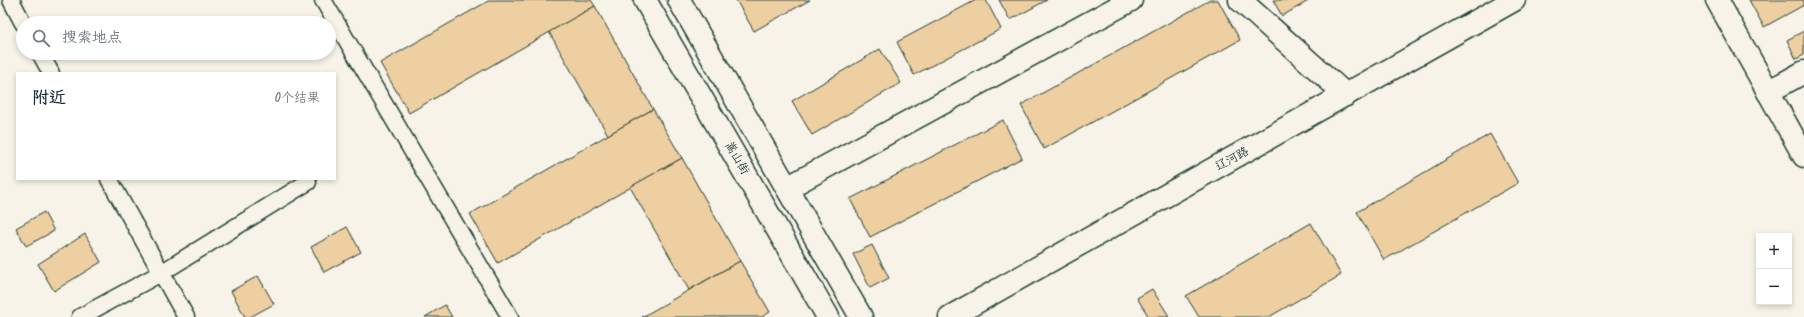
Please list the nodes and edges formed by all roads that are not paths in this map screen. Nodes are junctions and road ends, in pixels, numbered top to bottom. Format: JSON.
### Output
{"nodes":[{"id":1,"x":11,"y":0,"type":"edge"},
{"id":2,"x":323,"y":0,"type":"edge"},
{"id":3,"x":645,"y":0,"type":"edge"},
{"id":4,"x":679,"y":0,"type":"edge"},
{"id":5,"x":1131,"y":0,"type":"edge"},
{"id":6,"x":1240,"y":0,"type":"edge"},
{"id":7,"x":1514,"y":0,"type":"edge"},
{"id":8,"x":1717,"y":0,"type":"edge"},
{"id":9,"x":19,"y":16,"type":"edge"},
{"id":10,"x":332,"y":16,"type":"edge"},
{"id":11,"x":336,"y":22,"type":"edge"},
{"id":12,"x":44,"y":60,"type":"edge"},
{"id":13,"x":50,"y":72,"type":"edge"},
{"id":14,"x":1804,"y":72,"type":"edge"},
{"id":15,"x":1768,"y":92,"type":"junction"},
{"id":16,"x":1346,"y":95,"type":"junction"},
{"id":17,"x":1804,"y":156,"type":"edge"},
{"id":18,"x":110,"y":180,"type":"edge"},
{"id":19,"x":308,"y":182,"type":"dead end"},
{"id":20,"x":787,"y":188,"type":"junction"},
{"id":21,"x":161,"y":273,"type":"junction"},
{"id":22,"x":80,"y":317,"type":"edge"},
{"id":23,"x":186,"y":317,"type":"edge"},
{"id":24,"x":510,"y":317,"type":"edge"},
{"id":25,"x":828,"y":317,"type":"edge"},
{"id":26,"x":861,"y":317,"type":"edge"},
{"id":27,"x":950,"y":317,"type":"edge"}],
"edges":[{"from":1,"to":9,"type":"lane"},
{"from":2,"to":10,"type":"lane"},
{"from":3,"to":25,"type":"street","name":"嵩山街"},
{"from":4,"to":20,"type":"street"},
{"from":5,"to":20,"type":"street"},
{"from":6,"to":16,"type":"street"},
{"from":7,"to":16,"type":"street","name":"辽河路"},
{"from":8,"to":15,"type":"street"},
{"from":11,"to":24,"type":"lane"},
{"from":12,"to":13,"type":"lane"},
{"from":14,"to":15,"type":"street"},
{"from":15,"to":17,"type":"street"},
{"from":16,"to":27,"type":"street","name":"辽河路"},
{"from":18,"to":21,"type":"lane"},
{"from":19,"to":21,"type":"lane"},
{"from":20,"to":26,"type":"street"},
{"from":21,"to":22,"type":"lane"},
{"from":21,"to":23,"type":"lane"}]}
